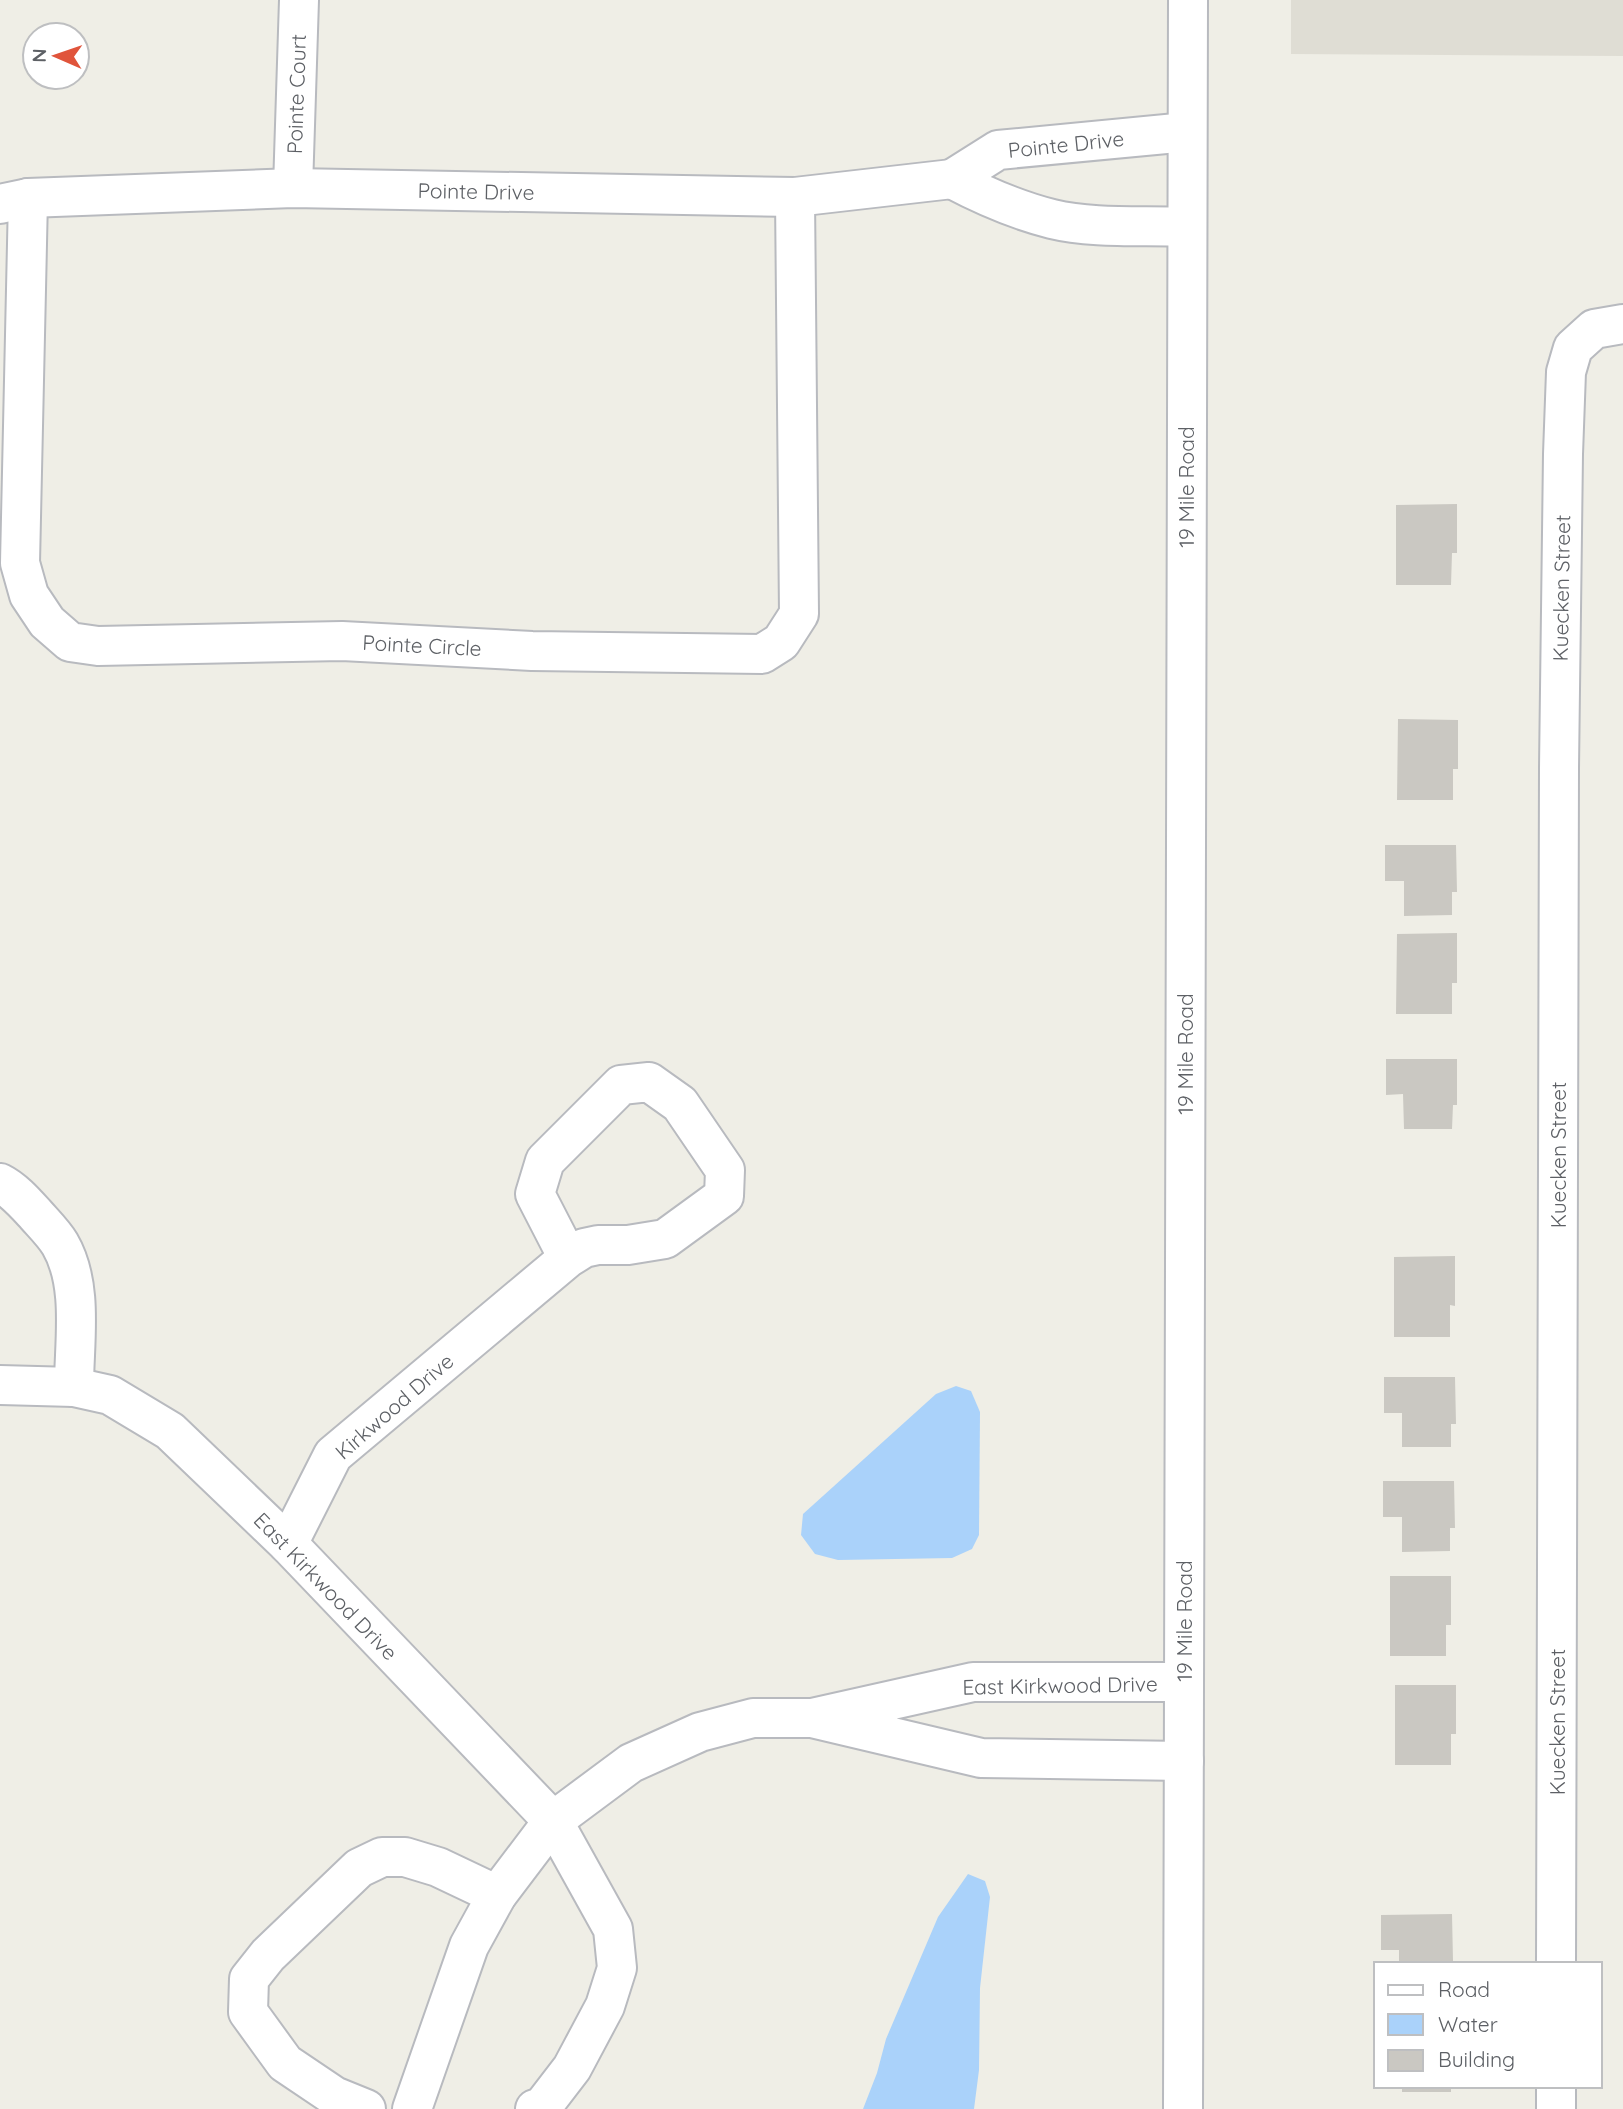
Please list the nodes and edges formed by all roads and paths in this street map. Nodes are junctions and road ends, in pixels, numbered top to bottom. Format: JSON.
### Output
{"nodes":[{"id":1,"x":299,"y":0,"type":"edge"},
{"id":2,"x":1188,"y":0,"type":"edge"},
{"id":3,"x":1187,"y":132,"type":"junction"},
{"id":4,"x":952,"y":178,"type":"junction"},
{"id":5,"x":293,"y":188,"type":"junction"},
{"id":6,"x":795,"y":197,"type":"junction"},
{"id":7,"x":14,"y":201,"type":"edge"},
{"id":8,"x":1186,"y":227,"type":"junction"},
{"id":9,"x":1623,"y":324,"type":"edge"},
{"id":10,"x":0,"y":1183,"type":"edge"},
{"id":11,"x":568,"y":1258,"type":"junction"},
{"id":12,"x":0,"y":1385,"type":"edge"},
{"id":13,"x":74,"y":1387,"type":"junction"},
{"id":14,"x":288,"y":1544,"type":"junction"},
{"id":15,"x":1184,"y":1682,"type":"junction"},
{"id":16,"x":812,"y":1718,"type":"junction"},
{"id":17,"x":1184,"y":1761,"type":"junction"},
{"id":18,"x":553,"y":1821,"type":"junction"},
{"id":19,"x":497,"y":1895,"type":"junction"},
{"id":20,"x":1556,"y":1962,"type":"edge"},
{"id":21,"x":1556,"y":2088,"type":"edge"},
{"id":22,"x":366,"y":2109,"type":"edge"},
{"id":23,"x":412,"y":2109,"type":"edge"},
{"id":24,"x":535,"y":2109,"type":"edge"},
{"id":25,"x":1183,"y":2109,"type":"edge"},
{"id":26,"x":1556,"y":2109,"type":"edge"}],
"edges":[{"from":1,"to":5,"type":"street","name":"Pointe Court"},
{"from":2,"to":3,"type":"street","name":"19 Mile Road"},
{"from":3,"to":4,"type":"street","name":"Pointe Drive"},
{"from":3,"to":8,"type":"street","name":"19 Mile Road"},
{"from":4,"to":6,"type":"street","name":"Pointe Drive"},
{"from":4,"to":8,"type":"street"},
{"from":5,"to":6,"type":"street","name":"Pointe Drive"},
{"from":5,"to":7,"type":"street","name":"Pointe Drive"},
{"from":6,"to":7,"type":"street","name":"Pointe Circle"},
{"from":8,"to":15,"type":"street","name":"19 Mile Road"},
{"from":9,"to":20,"type":"street","name":"Kuecken Street"},
{"from":10,"to":13,"type":"street"},
{"from":11,"to":11,"type":"street"},
{"from":11,"to":14,"type":"street","name":"Kirkwood Drive"},
{"from":12,"to":13,"type":"street","name":"East Kirkwood Drive"},
{"from":13,"to":14,"type":"street","name":"East Kirkwood Drive"},
{"from":14,"to":18,"type":"street","name":"East Kirkwood Drive"},
{"from":15,"to":16,"type":"street","name":"East Kirkwood Drive"},
{"from":15,"to":17,"type":"street","name":"19 Mile Road"},
{"from":16,"to":17,"type":"street"},
{"from":16,"to":18,"type":"street"},
{"from":17,"to":25,"type":"street","name":"19 Mile Road"},
{"from":18,"to":19,"type":"street"},
{"from":18,"to":24,"type":"street"},
{"from":19,"to":22,"type":"street"},
{"from":19,"to":23,"type":"street"},
{"from":21,"to":26,"type":"street"}]}
